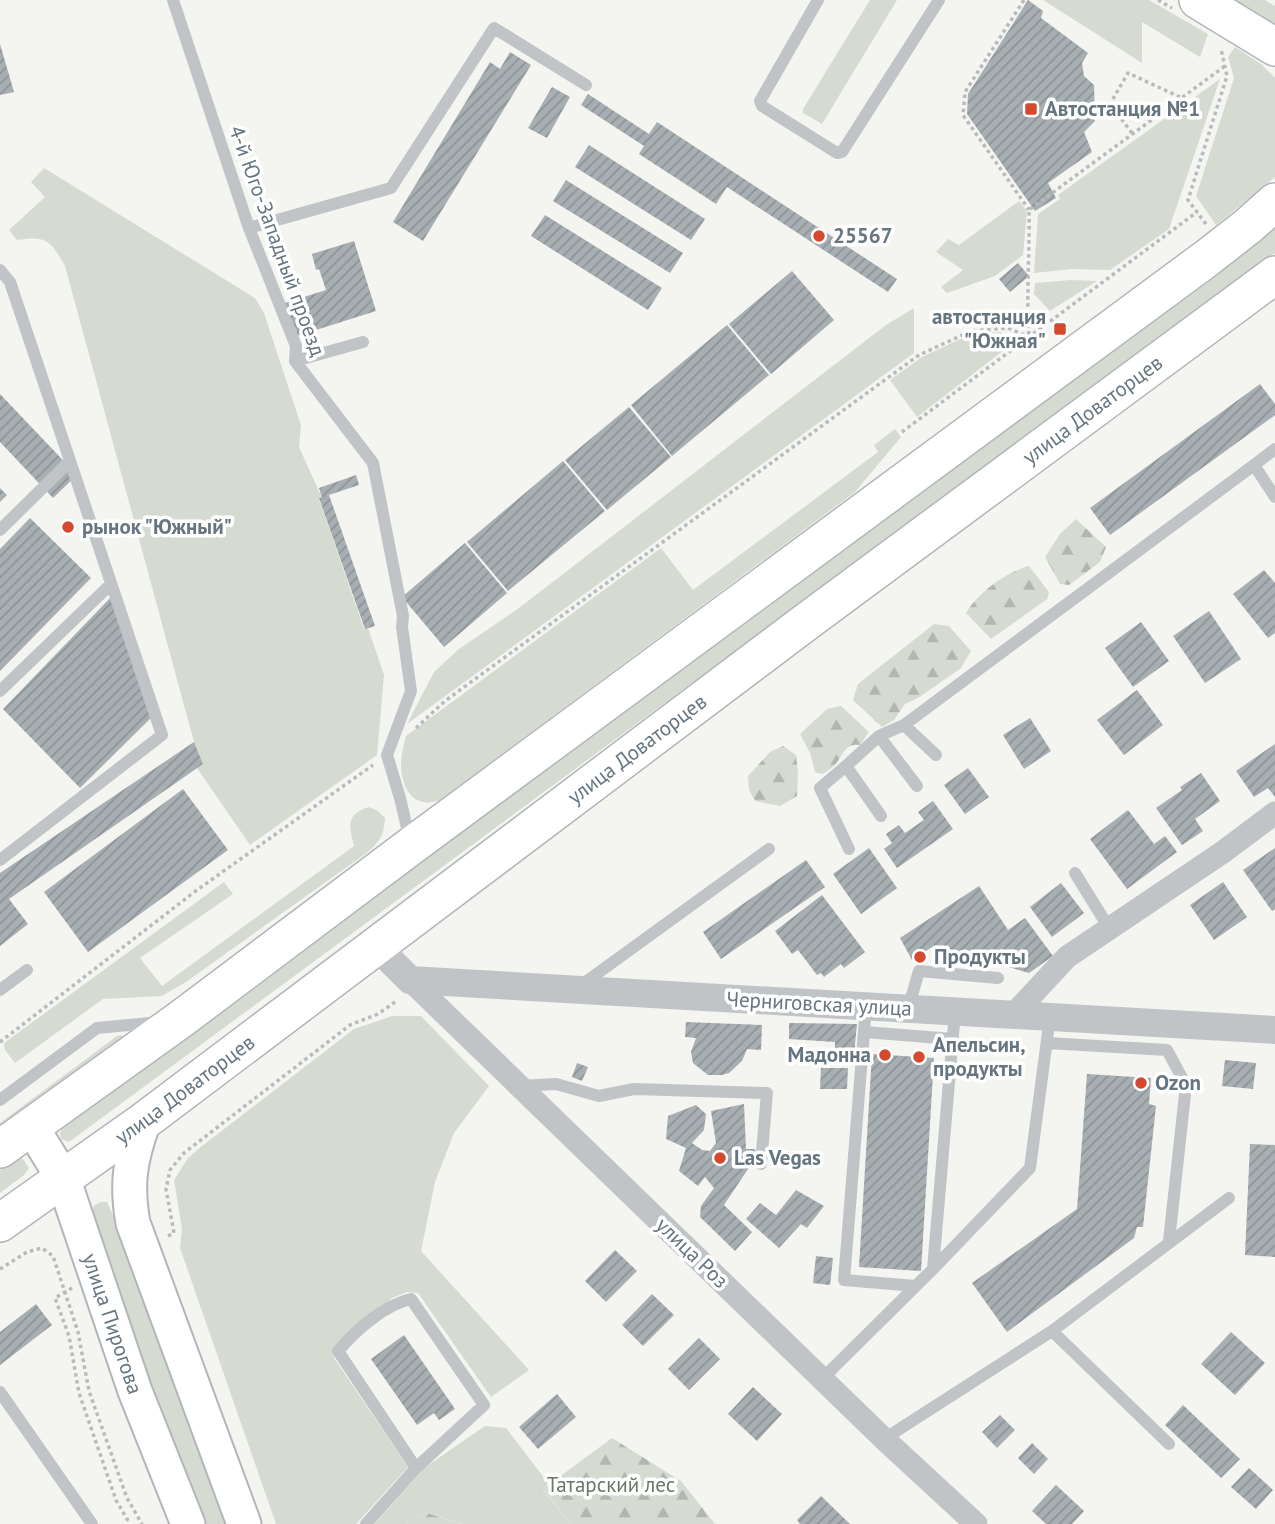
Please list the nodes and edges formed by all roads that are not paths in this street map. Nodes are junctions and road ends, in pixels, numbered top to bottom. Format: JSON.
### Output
{"nodes":[{"id":1,"x":173,"y":0,"type":"edge"},
{"id":2,"x":818,"y":0,"type":"edge"},
{"id":3,"x":939,"y":0,"type":"edge"},
{"id":4,"x":1198,"y":0,"type":"edge"},
{"id":5,"x":1275,"y":47,"type":"edge"},
{"id":6,"x":586,"y":85,"type":"dead end"},
{"id":7,"x":1275,"y":201,"type":"edge"},
{"id":8,"x":249,"y":228,"type":"junction"},
{"id":9,"x":0,"y":270,"type":"edge"},
{"id":10,"x":1275,"y":275,"type":"edge"},
{"id":11,"x":363,"y":342,"type":"dead end"},
{"id":12,"x":295,"y":361,"type":"junction"},
{"id":13,"x":1275,"y":449,"type":"edge"},
{"id":14,"x":70,"y":461,"type":"junction"},
{"id":15,"x":1254,"y":465,"type":"junction"},
{"id":16,"x":1275,"y":497,"type":"edge"},
{"id":17,"x":0,"y":530,"type":"edge"},
{"id":18,"x":111,"y":584,"type":"junction"},
{"id":19,"x":0,"y":691,"type":"edge"},
{"id":20,"x":904,"y":725,"type":"junction"},
{"id":21,"x":879,"y":736,"type":"junction"},
{"id":22,"x":936,"y":755,"type":"dead end"},
{"id":23,"x":846,"y":766,"type":"junction"},
{"id":24,"x":917,"y":786,"type":"dead end"},
{"id":25,"x":1275,"y":813,"type":"edge"},
{"id":26,"x":881,"y":816,"type":"dead end"},
{"id":27,"x":411,"y":846,"type":"junction"},
{"id":28,"x":769,"y":849,"type":"dead end"},
{"id":29,"x":849,"y":849,"type":"dead end"},
{"id":30,"x":0,"y":860,"type":"edge"},
{"id":31,"x":1075,"y":873,"type":"dead end"},
{"id":32,"x":1109,"y":928,"type":"junction"},
{"id":33,"x":377,"y":947,"type":"junction"},
{"id":34,"x":27,"y":970,"type":"dead end"},
{"id":35,"x":998,"y":978,"type":"dead end"},
{"id":36,"x":414,"y":984,"type":"junction"},
{"id":37,"x":0,"y":990,"type":"edge"},
{"id":38,"x":574,"y":990,"type":"junction"},
{"id":39,"x":908,"y":1009,"type":"junction"},
{"id":40,"x":1013,"y":1015,"type":"junction"},
{"id":41,"x":181,"y":1019,"type":"junction"},
{"id":42,"x":866,"y":1020,"type":"junction"},
{"id":43,"x":953,"y":1025,"type":"junction"},
{"id":44,"x":1049,"y":1030,"type":"junction"},
{"id":45,"x":1275,"y":1030,"type":"edge"},
{"id":46,"x":519,"y":1086,"type":"junction"},
{"id":47,"x":0,"y":1100,"type":"edge"},
{"id":48,"x":145,"y":1121,"type":"junction"},
{"id":49,"x":32,"y":1126,"type":"junction"},
{"id":50,"x":0,"y":1149,"type":"edge"},
{"id":51,"x":761,"y":1164,"type":"dead end"},
{"id":52,"x":63,"y":1178,"type":"junction"},
{"id":53,"x":1229,"y":1198,"type":"dead end"},
{"id":54,"x":0,"y":1223,"type":"edge"},
{"id":55,"x":1169,"y":1241,"type":"junction"},
{"id":56,"x":933,"y":1269,"type":"junction"},
{"id":57,"x":916,"y":1286,"type":"junction"},
{"id":58,"x":1052,"y":1331,"type":"junction"},
{"id":59,"x":822,"y":1379,"type":"junction"},
{"id":60,"x":0,"y":1392,"type":"edge"},
{"id":61,"x":884,"y":1439,"type":"junction"},
{"id":62,"x":1169,"y":1444,"type":"dead end"},
{"id":63,"x":416,"y":1468,"type":"junction"},
{"id":64,"x":92,"y":1524,"type":"edge"},
{"id":65,"x":188,"y":1524,"type":"edge"},
{"id":66,"x":244,"y":1524,"type":"edge"},
{"id":67,"x":366,"y":1524,"type":"edge"},
{"id":68,"x":976,"y":1524,"type":"edge"}],
"edges":[{"from":1,"to":8,"type":"lane","name":"4-й Юго-Западный проезд"},
{"from":2,"to":3,"type":"lane"},
{"from":4,"to":5,"type":"main road"},
{"from":6,"to":8,"type":"lane"},
{"from":7,"to":27,"type":"main road"},
{"from":8,"to":12,"type":"lane","name":"4-й Юго-Западный проезд"},
{"from":9,"to":14,"type":"lane"},
{"from":10,"to":33,"type":"main road","name":"улица Доваторцев"},
{"from":11,"to":12,"type":"lane"},
{"from":12,"to":27,"type":"lane","name":"4-й Юго-Западный проезд"},
{"from":13,"to":15,"type":"lane"},
{"from":14,"to":17,"type":"lane"},
{"from":14,"to":18,"type":"lane"},
{"from":15,"to":16,"type":"lane"},
{"from":15,"to":20,"type":"lane"},
{"from":18,"to":19,"type":"lane"},
{"from":18,"to":30,"type":"lane"},
{"from":20,"to":21,"type":"lane"},
{"from":20,"to":22,"type":"lane"},
{"from":21,"to":23,"type":"lane"},
{"from":21,"to":24,"type":"lane"},
{"from":23,"to":26,"type":"lane"},
{"from":23,"to":29,"type":"lane"},
{"from":25,"to":32,"type":"street"},
{"from":27,"to":41,"type":"main road"},
{"from":28,"to":38,"type":"lane"},
{"from":31,"to":32,"type":"lane"},
{"from":32,"to":40,"type":"street"},
{"from":33,"to":36,"type":"street"},
{"from":33,"to":48,"type":"main road","name":"улица Доваторцев"},
{"from":34,"to":37,"type":"lane"},
{"from":35,"to":39,"type":"lane"},
{"from":36,"to":38,"type":"street","name":"Черниговская улица"},
{"from":36,"to":46,"type":"street","name":"улица Роз"},
{"from":38,"to":42,"type":"street","name":"Черниговская улица"},
{"from":39,"to":42,"type":"street","name":"Черниговская улица"},
{"from":39,"to":43,"type":"street","name":"Черниговская улица"},
{"from":40,"to":43,"type":"street","name":"Черниговская улица"},
{"from":40,"to":44,"type":"street","name":"Черниговская улица"},
{"from":41,"to":47,"type":"lane"},
{"from":41,"to":49,"type":"main road"},
{"from":42,"to":43,"type":"lane"},
{"from":42,"to":57,"type":"lane"},
{"from":43,"to":56,"type":"lane"},
{"from":44,"to":45,"type":"street","name":"Черниговская улица"},
{"from":44,"to":55,"type":"lane"},
{"from":44,"to":56,"type":"lane"},
{"from":46,"to":51,"type":"lane"},
{"from":46,"to":59,"type":"street","name":"улица Роз"},
{"from":48,"to":52,"type":"main road","name":"улица Доваторцев"},
{"from":48,"to":66,"type":"main road"},
{"from":49,"to":50,"type":"main road"},
{"from":49,"to":52,"type":"main road","name":"улица Пирогова"},
{"from":52,"to":54,"type":"main road","name":"улица Доваторцев"},
{"from":52,"to":65,"type":"main road","name":"улица Пирогова"},
{"from":53,"to":55,"type":"lane"},
{"from":55,"to":58,"type":"lane"},
{"from":56,"to":57,"type":"lane"},
{"from":57,"to":59,"type":"lane"},
{"from":58,"to":61,"type":"lane"},
{"from":58,"to":62,"type":"lane"},
{"from":59,"to":61,"type":"street","name":"улица Роз"},
{"from":60,"to":64,"type":"lane"},
{"from":61,"to":68,"type":"street","name":"улица Роз"},
{"from":63,"to":63,"type":"lane"},
{"from":63,"to":67,"type":"lane"}]}
